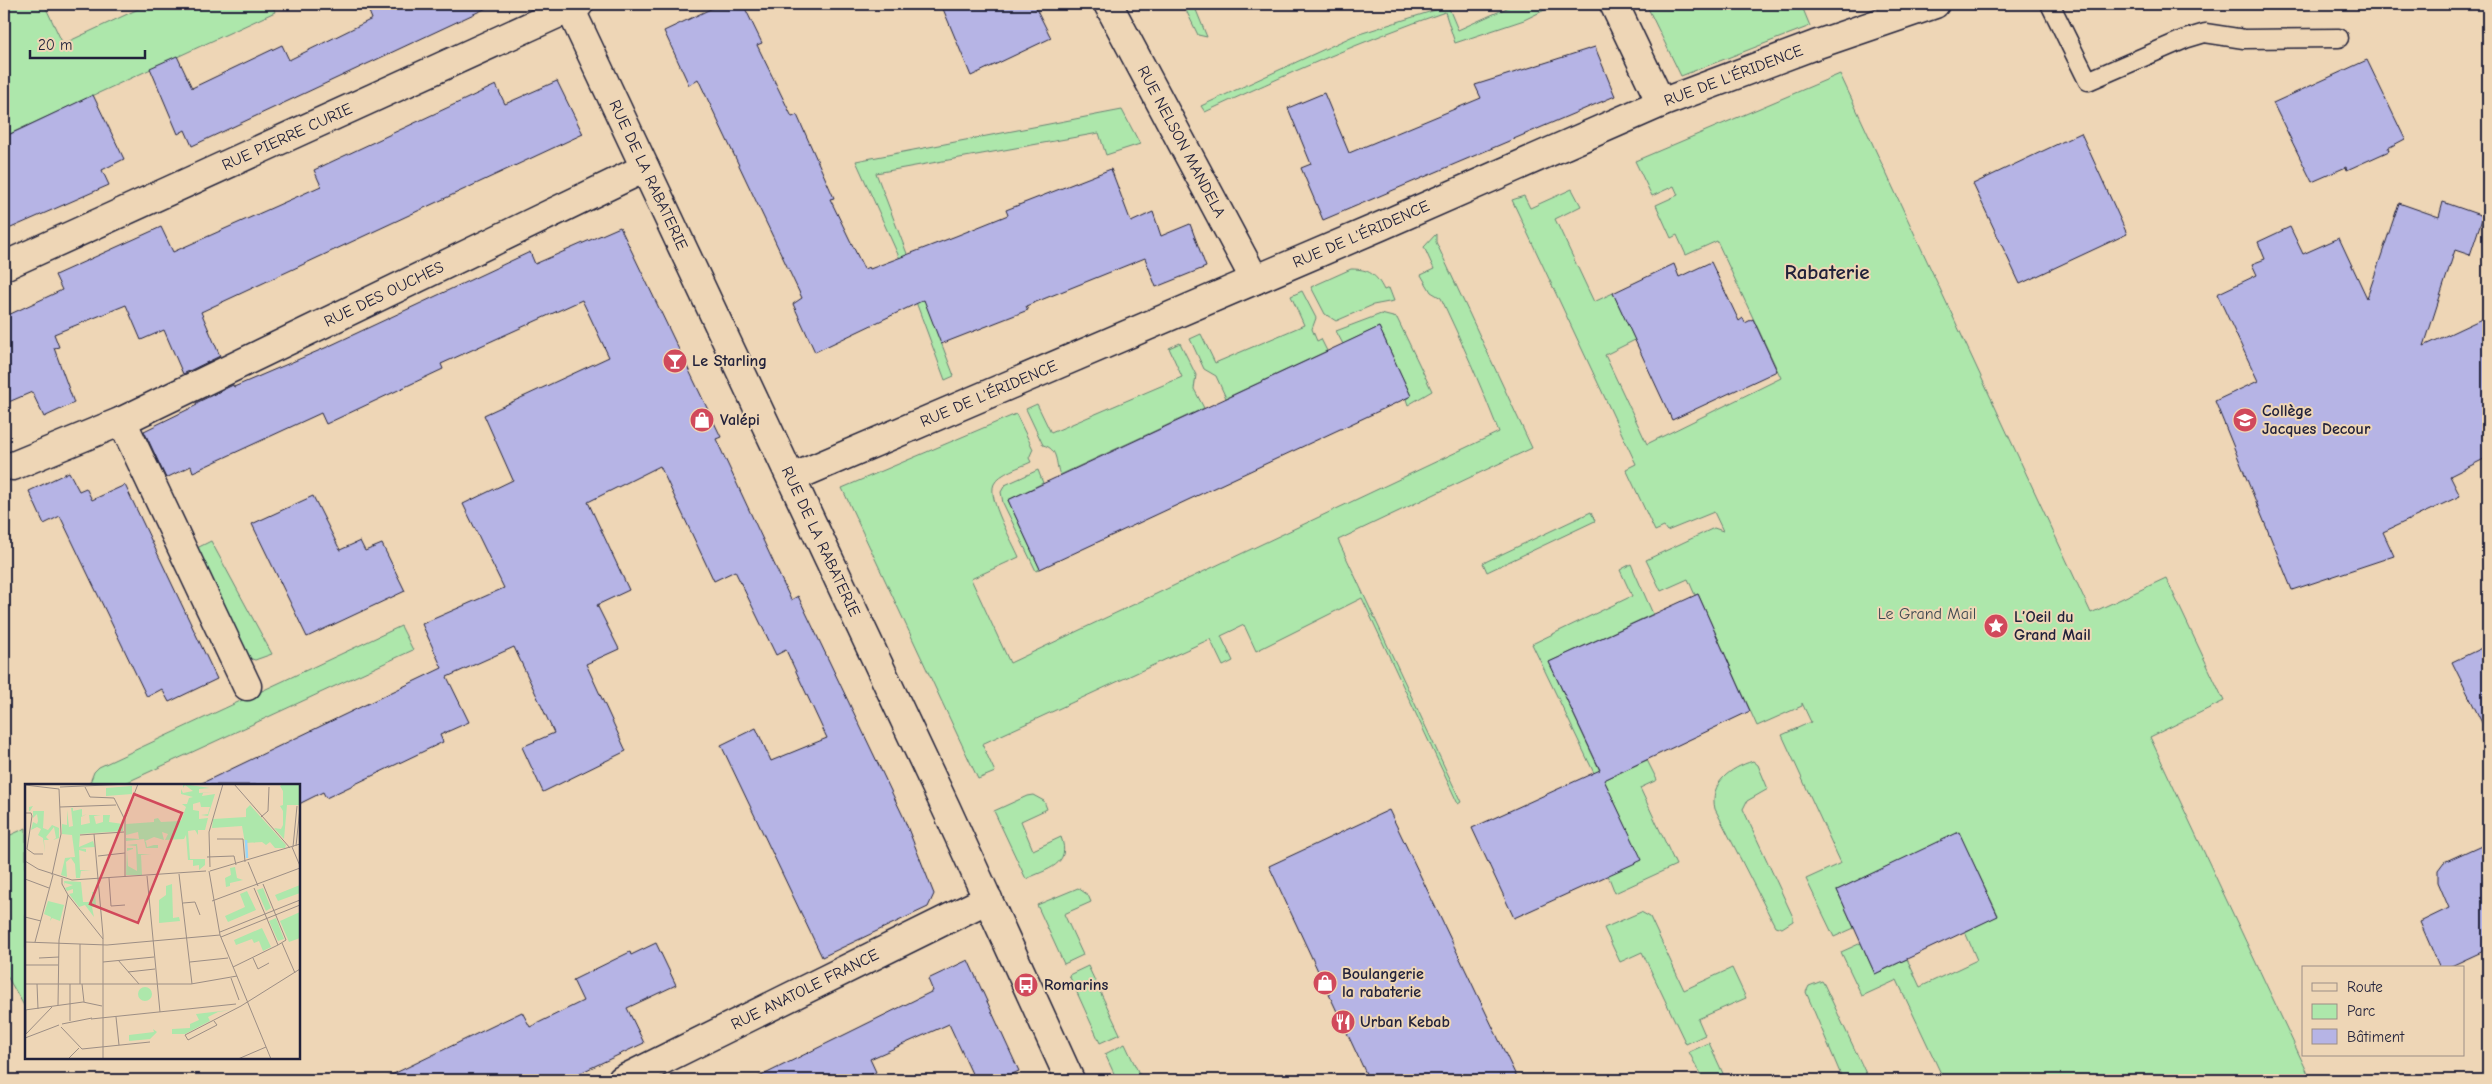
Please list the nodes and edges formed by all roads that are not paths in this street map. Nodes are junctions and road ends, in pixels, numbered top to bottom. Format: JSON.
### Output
{"nodes":[{"id":1,"x":1108,"y":4,"type":"edge"},
{"id":2,"x":1614,"y":4,"type":"edge"},
{"id":3,"x":1934,"y":4,"type":"edge"},
{"id":4,"x":2050,"y":4,"type":"edge"},
{"id":5,"x":572,"y":5,"type":"edge"},
{"id":6,"x":2339,"y":38,"type":"dead end"},
{"id":7,"x":1661,"y":103,"type":"junction"},
{"id":8,"x":645,"y":168,"type":"junction"},
{"id":9,"x":4,"y":266,"type":"edge"},
{"id":10,"x":1255,"y":280,"type":"junction"},
{"id":11,"x":122,"y":421,"type":"junction"},
{"id":12,"x":13,"y":466,"type":"dead end"},
{"id":13,"x":792,"y":478,"type":"junction"},
{"id":14,"x":247,"y":686,"type":"dead end"},
{"id":15,"x":988,"y":899,"type":"junction"},
{"id":16,"x":622,"y":1080,"type":"edge"},
{"id":17,"x":1069,"y":1080,"type":"edge"}],
"edges":[{"from":1,"to":10,"type":"street","name":"RUE NELSON MANDELA"},
{"from":2,"to":7,"type":"street"},
{"from":3,"to":7,"type":"street","name":"RUE DE L'ÉRIDENCE"},
{"from":4,"to":6,"type":"lane"},
{"from":5,"to":8,"type":"street","name":"RUE DE LA RABATERIE"},
{"from":5,"to":9,"type":"street","name":"RUE PIERRE CURIE"},
{"from":7,"to":10,"type":"street","name":"RUE DE L'ÉRIDENCE"},
{"from":8,"to":11,"type":"street","name":"RUE DES OUCHES"},
{"from":8,"to":13,"type":"street","name":"RUE DE LA RABATERIE"},
{"from":10,"to":13,"type":"street","name":"RUE DE L'ÉRIDENCE"},
{"from":11,"to":12,"type":"street","name":"RUE DES OUCHES"},
{"from":11,"to":14,"type":"street"},
{"from":13,"to":15,"type":"street","name":"RUE DE LA RABATERIE"},
{"from":15,"to":16,"type":"street","name":"RUE ANATOLE FRANCE"},
{"from":15,"to":17,"type":"street","name":"RUE DE LA RABATERIE"}]}
